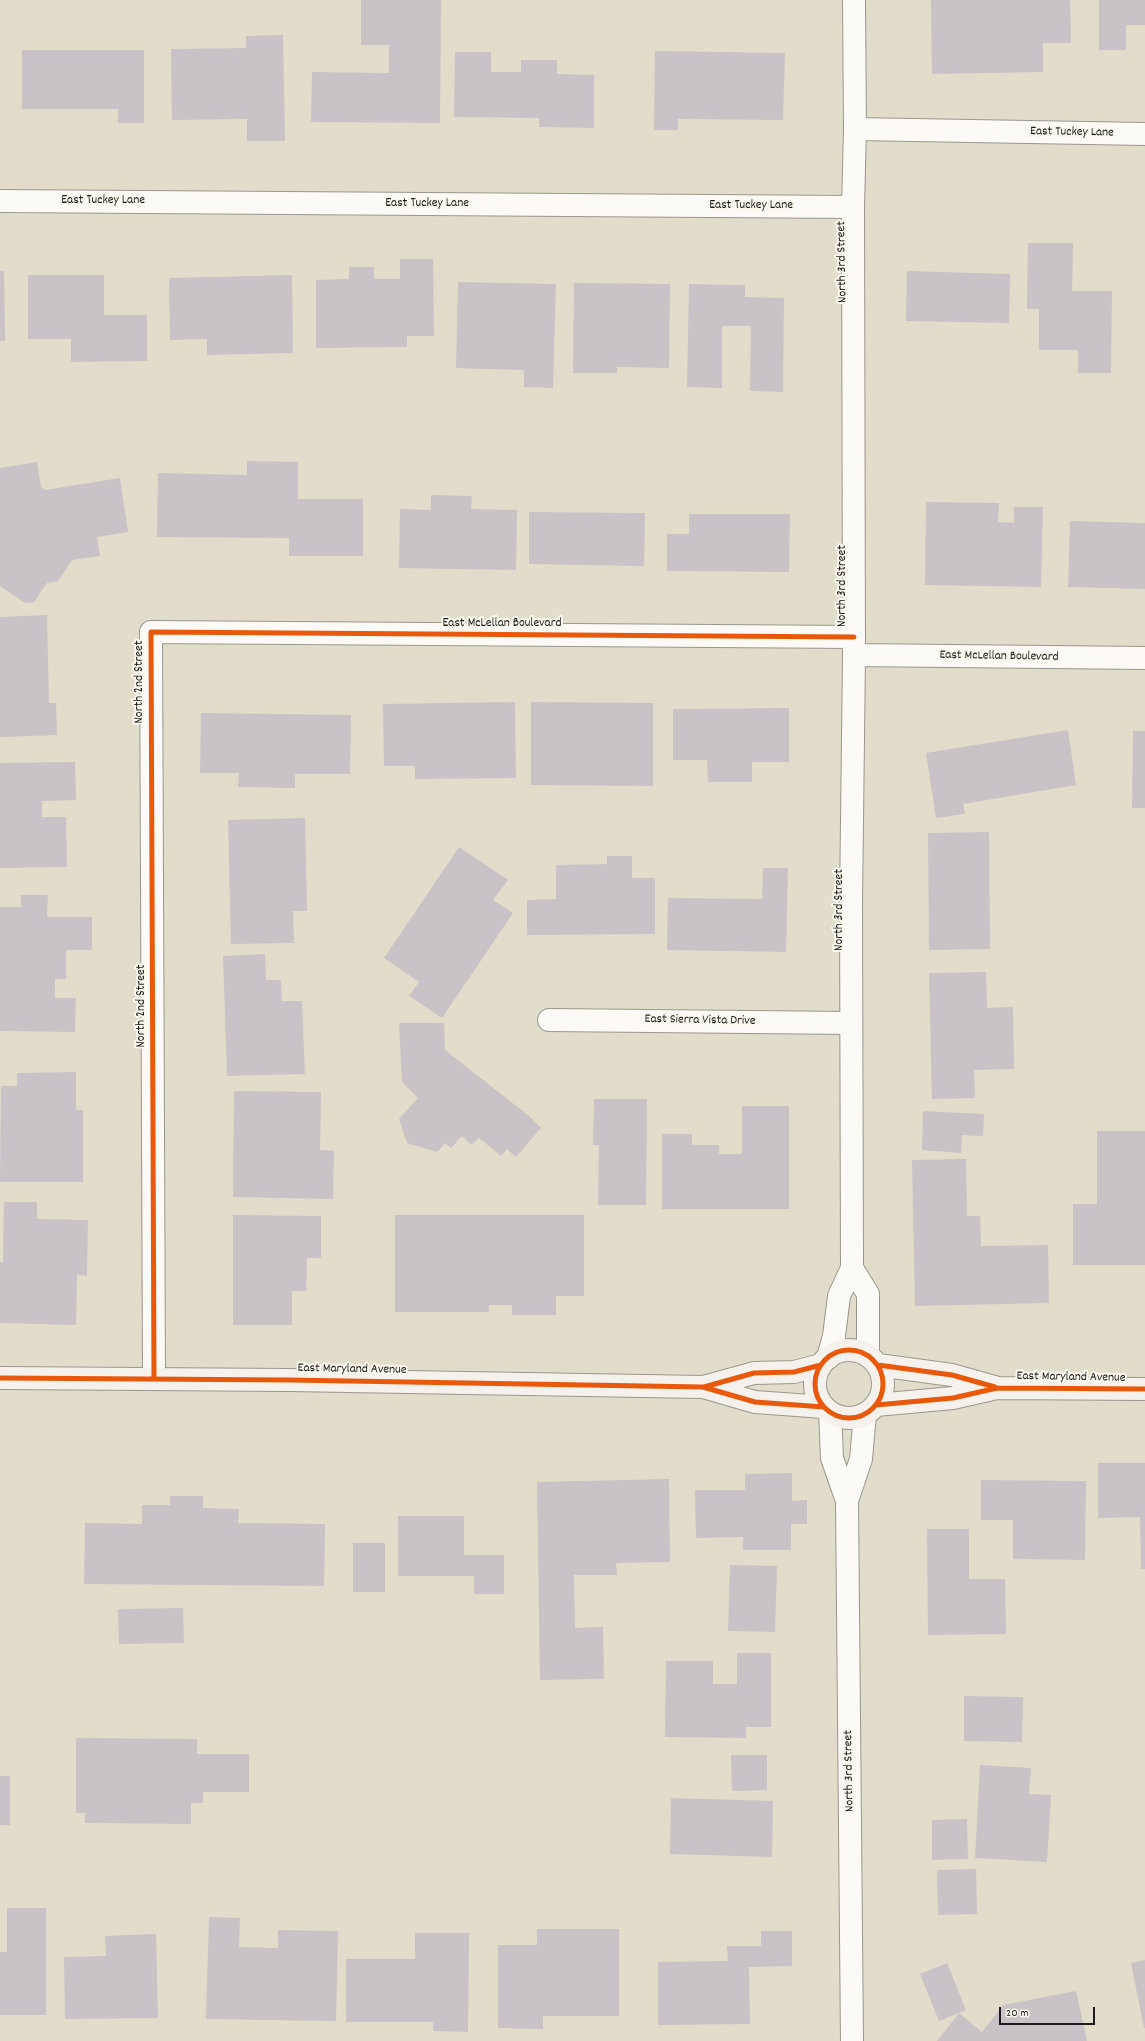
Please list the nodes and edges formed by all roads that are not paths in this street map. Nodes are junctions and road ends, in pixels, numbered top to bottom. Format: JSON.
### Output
{"nodes":[{"id":1,"x":854,"y":0,"type":"edge"},
{"id":2,"x":855,"y":129,"type":"junction"},
{"id":3,"x":1145,"y":134,"type":"edge"},
{"id":4,"x":0,"y":201,"type":"edge"},
{"id":5,"x":853,"y":206,"type":"junction"},
{"id":6,"x":151,"y":632,"type":"joint"},
{"id":7,"x":854,"y":646,"type":"junction"},
{"id":8,"x":1145,"y":658,"type":"edge"},
{"id":9,"x":549,"y":1020,"type":"dead end"},
{"id":10,"x":851,"y":1023,"type":"junction"},
{"id":11,"x":852,"y":1268,"type":"junction"},
{"id":12,"x":873,"y":1360,"type":"junction"},
{"id":13,"x":825,"y":1361,"type":"junction"},
{"id":14,"x":0,"y":1378,"type":"edge"},
{"id":15,"x":154,"y":1379,"type":"junction"},
{"id":16,"x":703,"y":1387,"type":"junction"},
{"id":17,"x":997,"y":1388,"type":"junction"},
{"id":18,"x":1145,"y":1389,"type":"edge"},
{"id":19,"x":827,"y":1409,"type":"junction"},
{"id":20,"x":870,"y":1410,"type":"junction"},
{"id":21,"x":847,"y":1501,"type":"junction"},
{"id":22,"x":852,"y":2041,"type":"edge"}],
"edges":[{"from":1,"to":2,"type":"street","name":"North 3rd Street"},
{"from":2,"to":3,"type":"street","name":"East Tuckey Lane"},
{"from":2,"to":5,"type":"street","name":"North 3rd Street"},
{"from":4,"to":5,"type":"street","name":"East Tuckey Lane"},
{"from":5,"to":7,"type":"street","name":"North 3rd Street"},
{"from":6,"to":7,"type":"street","name":"East McLellan Boulevard"},
{"from":6,"to":15,"type":"street","name":"North 2nd Street"},
{"from":7,"to":8,"type":"street","name":"East McLellan Boulevard"},
{"from":7,"to":10,"type":"street","name":"North 3rd Street"},
{"from":9,"to":10,"type":"street","name":"East Sierra Vista Drive"},
{"from":10,"to":11,"type":"street","name":"North 3rd Street"},
{"from":11,"to":12,"type":"street"},
{"from":11,"to":13,"type":"street","name":"North 3rd Street"},
{"from":12,"to":13,"type":"street","name":"East Maryland Avenue"},
{"from":12,"to":17,"type":"street","name":"East Maryland Avenue"},
{"from":12,"to":20,"type":"street"},
{"from":13,"to":16,"type":"street","name":"East Maryland Avenue"},
{"from":13,"to":19,"type":"street"},
{"from":14,"to":15,"type":"street","name":"East Maryland Avenue"},
{"from":15,"to":16,"type":"street","name":"East Maryland Avenue"},
{"from":16,"to":19,"type":"street","name":"East Maryland Avenue"},
{"from":17,"to":18,"type":"street","name":"East Maryland Avenue"},
{"from":17,"to":20,"type":"street","name":"East Maryland Avenue"},
{"from":19,"to":20,"type":"street","name":"East Maryland Avenue"},
{"from":19,"to":21,"type":"street","name":"North 3rd Street"},
{"from":20,"to":21,"type":"street","name":"North 3rd Street"},
{"from":21,"to":22,"type":"street","name":"North 3rd Street"}]}
